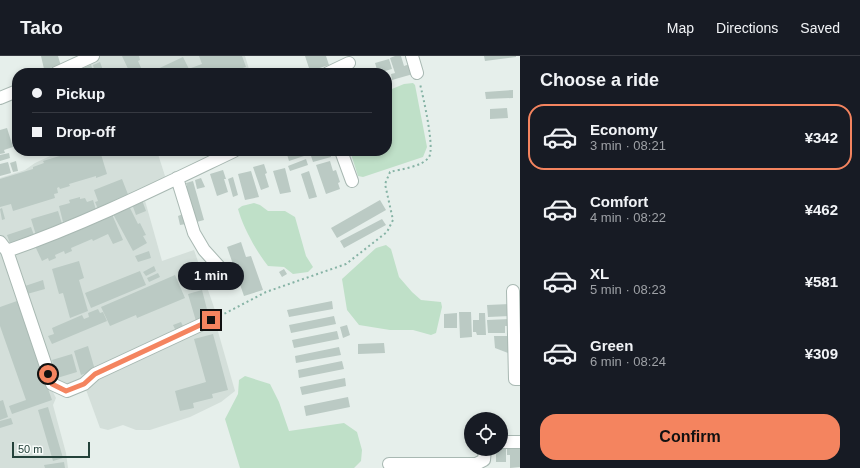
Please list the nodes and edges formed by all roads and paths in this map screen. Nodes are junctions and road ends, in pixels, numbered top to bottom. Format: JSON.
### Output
{"nodes":[{"id":1,"x":93,"y":56,"type":"edge"},
{"id":2,"x":412,"y":56,"type":"edge"},
{"id":3,"x":349,"y":63,"type":"dead end"},
{"id":4,"x":67,"y":68,"type":"edge"},
{"id":5,"x":338,"y":68,"type":"edge"},
{"id":6,"x":417,"y":73,"type":"joint"},
{"id":7,"x":12,"y":93,"type":"edge"},
{"id":8,"x":0,"y":98,"type":"edge"},
{"id":9,"x":224,"y":156,"type":"edge"},
{"id":10,"x":343,"y":156,"type":"edge"},
{"id":11,"x":178,"y":178,"type":"junction"},
{"id":12,"x":352,"y":181,"type":"dead end"},
{"id":13,"x":4,"y":247,"type":"edge"},
{"id":14,"x":232,"y":281,"type":"dead end"},
{"id":15,"x":513,"y":290,"type":"dead end"},
{"id":16,"x":517,"y":316,"type":"edge"},
{"id":17,"x":211,"y":320,"type":"joint"},
{"id":18,"x":520,"y":379,"type":"edge"},
{"id":19,"x":508,"y":442,"type":"edge"},
{"id":20,"x":520,"y":442,"type":"edge"},
{"id":21,"x":484,"y":456,"type":"edge"},
{"id":22,"x":389,"y":464,"type":"dead end"}],
"edges":[{"from":1,"to":4,"type":"street"},
{"from":2,"to":6,"type":"street"},
{"from":3,"to":5,"type":"street"},
{"from":6,"to":17,"type":"path"},
{"from":7,"to":8,"type":"street"},
{"from":9,"to":11,"type":"street"},
{"from":10,"to":12,"type":"street"},
{"from":11,"to":13,"type":"street"},
{"from":11,"to":14,"type":"street"},
{"from":13,"to":17,"type":"street"},
{"from":15,"to":16,"type":"street"},
{"from":16,"to":18,"type":"street"},
{"from":19,"to":20,"type":"street"},
{"from":21,"to":22,"type":"street"}]}
